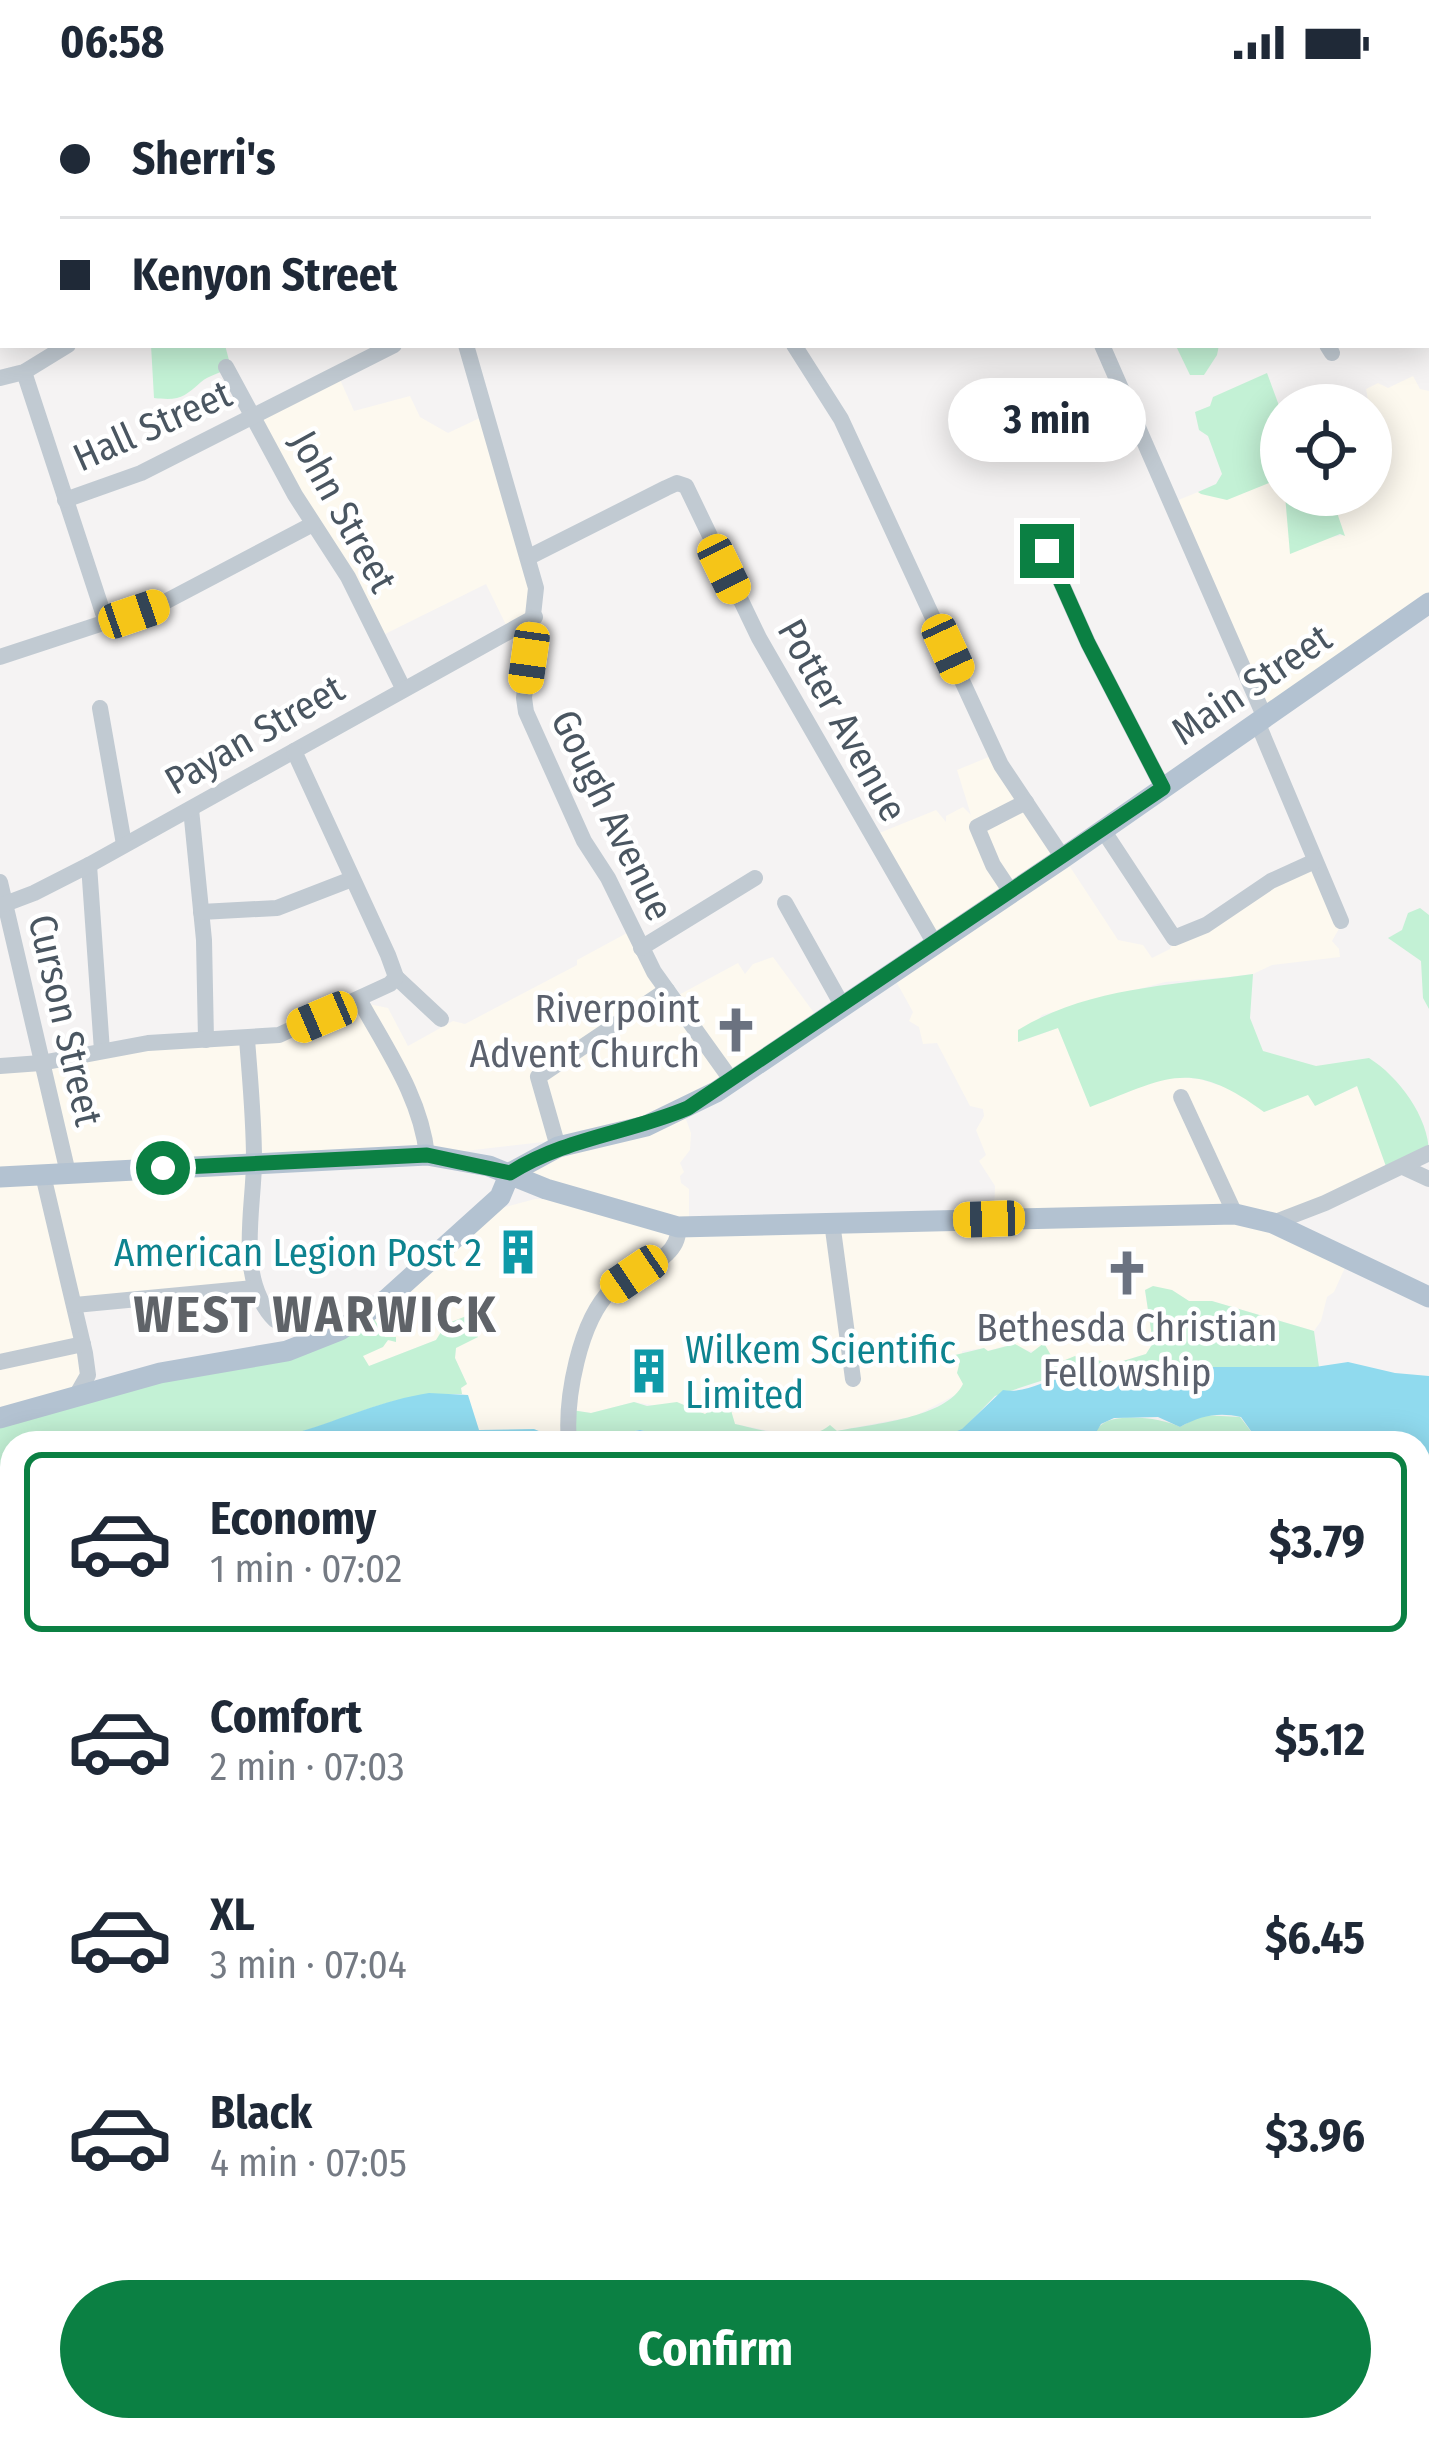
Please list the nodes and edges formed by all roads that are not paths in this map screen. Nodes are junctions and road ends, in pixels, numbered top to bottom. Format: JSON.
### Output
{"nodes":[{"id":1,"x":63,"y":348,"type":"edge"},
{"id":2,"x":388,"y":348,"type":"edge"},
{"id":3,"x":467,"y":348,"type":"edge"},
{"id":4,"x":796,"y":348,"type":"edge"},
{"id":5,"x":1103,"y":348,"type":"edge"},
{"id":6,"x":226,"y":367,"type":"dead end"},
{"id":7,"x":23,"y":372,"type":"junction"},
{"id":8,"x":0,"y":378,"type":"edge"},
{"id":9,"x":254,"y":416,"type":"junction"},
{"id":10,"x":65,"y":500,"type":"junction"},
{"id":11,"x":313,"y":524,"type":"junction"},
{"id":12,"x":1047,"y":551,"type":"dead end"},
{"id":13,"x":530,"y":557,"type":"junction"},
{"id":14,"x":1426,"y":611,"type":"edge"},
{"id":15,"x":535,"y":617,"type":"junction"},
{"id":16,"x":106,"y":622,"type":"junction"},
{"id":17,"x":0,"y":657,"type":"edge"},
{"id":18,"x":403,"y":688,"type":"junction"},
{"id":19,"x":100,"y":708,"type":"dead end"},
{"id":20,"x":1261,"y":721,"type":"junction"},
{"id":21,"x":294,"y":751,"type":"junction"},
{"id":22,"x":1163,"y":788,"type":"junction"},
{"id":23,"x":1026,"y":802,"type":"junction"},
{"id":24,"x":191,"y":809,"type":"junction"},
{"id":25,"x":1103,"y":830,"type":"junction"},
{"id":26,"x":124,"y":844,"type":"junction"},
{"id":27,"x":1063,"y":858,"type":"junction"},
{"id":28,"x":1315,"y":861,"type":"junction"},
{"id":29,"x":89,"y":865,"type":"junction"},
{"id":30,"x":755,"y":878,"type":"dead end"},
{"id":31,"x":352,"y":879,"type":"junction"},
{"id":32,"x":0,"y":882,"type":"edge"},
{"id":33,"x":1012,"y":892,"type":"junction"},
{"id":34,"x":785,"y":903,"type":"dead end"},
{"id":35,"x":5,"y":904,"type":"junction"},
{"id":36,"x":201,"y":912,"type":"junction"},
{"id":37,"x":1341,"y":921,"type":"dead end"},
{"id":38,"x":935,"y":944,"type":"junction"},
{"id":39,"x":641,"y":948,"type":"junction"},
{"id":40,"x":396,"y":977,"type":"junction"},
{"id":41,"x":667,"y":991,"type":"junction"},
{"id":42,"x":360,"y":1000,"type":"junction"},
{"id":43,"x":842,"y":1005,"type":"junction"},
{"id":44,"x":441,"y":1018,"type":"dead end"},
{"id":45,"x":247,"y":1039,"type":"junction"},
{"id":46,"x":206,"y":1040,"type":"junction"},
{"id":47,"x":102,"y":1051,"type":"junction"},
{"id":48,"x":41,"y":1064,"type":"junction"},
{"id":49,"x":0,"y":1066,"type":"edge"},
{"id":50,"x":732,"y":1081,"type":"junction"},
{"id":51,"x":1181,"y":1097,"type":"dead end"},
{"id":52,"x":558,"y":1147,"type":"junction"},
{"id":53,"x":1429,"y":1153,"type":"edge"},
{"id":54,"x":427,"y":1155,"type":"junction"},
{"id":55,"x":254,"y":1164,"type":"junction"},
{"id":56,"x":1402,"y":1166,"type":"junction"},
{"id":57,"x":68,"y":1173,"type":"junction"},
{"id":58,"x":510,"y":1173,"type":"junction"},
{"id":59,"x":43,"y":1175,"type":"junction"},
{"id":60,"x":0,"y":1177,"type":"edge"},
{"id":61,"x":1429,"y":1179,"type":"edge"},
{"id":62,"x":1235,"y":1214,"type":"junction"},
{"id":63,"x":832,"y":1222,"type":"junction"},
{"id":64,"x":1273,"y":1223,"type":"junction"},
{"id":65,"x":678,"y":1227,"type":"junction"},
{"id":66,"x":254,"y":1288,"type":"junction"},
{"id":67,"x":1429,"y":1297,"type":"edge"},
{"id":68,"x":75,"y":1305,"type":"junction"},
{"id":69,"x":351,"y":1322,"type":"junction"},
{"id":70,"x":83,"y":1344,"type":"junction"},
{"id":71,"x":0,"y":1362,"type":"edge"},
{"id":72,"x":853,"y":1379,"type":"dead end"},
{"id":73,"x":76,"y":1396,"type":"junction"},
{"id":74,"x":0,"y":1418,"type":"edge"},
{"id":75,"x":569,"y":1431,"type":"edge"}],
"edges":[{"from":1,"to":7,"type":"street"},
{"from":2,"to":9,"type":"street","name":"Hall Street"},
{"from":3,"to":13,"type":"street","name":"Gough Avenue"},
{"from":4,"to":23,"type":"street"},
{"from":5,"to":20,"type":"street"},
{"from":6,"to":9,"type":"street","name":"John Street"},
{"from":7,"to":8,"type":"street"},
{"from":7,"to":10,"type":"street"},
{"from":9,"to":10,"type":"street","name":"Hall Street"},
{"from":9,"to":11,"type":"street","name":"John Street"},
{"from":10,"to":16,"type":"street"},
{"from":11,"to":16,"type":"street"},
{"from":11,"to":18,"type":"street","name":"John Street"},
{"from":12,"to":22,"type":"street"},
{"from":13,"to":15,"type":"street","name":"Gough Avenue"},
{"from":13,"to":38,"type":"street","name":"Potter Avenue"},
{"from":14,"to":20,"type":"main road","name":"Main Street"},
{"from":15,"to":18,"type":"street","name":"Payan Street"},
{"from":15,"to":39,"type":"street","name":"Gough Avenue"},
{"from":16,"to":17,"type":"street"},
{"from":18,"to":21,"type":"street","name":"Payan Street"},
{"from":19,"to":26,"type":"street"},
{"from":20,"to":22,"type":"main road","name":"Main Street"},
{"from":20,"to":28,"type":"street"},
{"from":21,"to":24,"type":"street","name":"Payan Street"},
{"from":21,"to":31,"type":"street"},
{"from":22,"to":25,"type":"main road","name":"Main Street"},
{"from":23,"to":27,"type":"street"},
{"from":23,"to":33,"type":"street"},
{"from":24,"to":26,"type":"street","name":"Payan Street"},
{"from":24,"to":36,"type":"street"},
{"from":25,"to":27,"type":"main road","name":"Main Street"},
{"from":25,"to":28,"type":"street"},
{"from":26,"to":29,"type":"street","name":"Payan Street"},
{"from":27,"to":33,"type":"main road","name":"Main Street"},
{"from":28,"to":37,"type":"street"},
{"from":29,"to":35,"type":"street","name":"Payan Street"},
{"from":29,"to":47,"type":"street"},
{"from":30,"to":39,"type":"street"},
{"from":31,"to":36,"type":"street"},
{"from":31,"to":40,"type":"street"},
{"from":32,"to":35,"type":"street","name":"Curson Street"},
{"from":33,"to":38,"type":"main road","name":"Main Street"},
{"from":34,"to":43,"type":"street"},
{"from":35,"to":48,"type":"street","name":"Curson Street"},
{"from":36,"to":46,"type":"street"},
{"from":38,"to":43,"type":"main road","name":"Main Street"},
{"from":39,"to":41,"type":"street","name":"Gough Avenue"},
{"from":40,"to":42,"type":"street"},
{"from":40,"to":44,"type":"street"},
{"from":41,"to":50,"type":"street","name":"Gough Avenue"},
{"from":41,"to":52,"type":"street"},
{"from":42,"to":45,"type":"street"},
{"from":42,"to":54,"type":"street"},
{"from":43,"to":50,"type":"main road","name":"Main Street"},
{"from":45,"to":46,"type":"street"},
{"from":45,"to":55,"type":"street"},
{"from":46,"to":47,"type":"street"},
{"from":47,"to":48,"type":"street"},
{"from":48,"to":49,"type":"street"},
{"from":48,"to":57,"type":"street","name":"Curson Street"},
{"from":50,"to":52,"type":"main road","name":"Main Street"},
{"from":51,"to":62,"type":"street"},
{"from":52,"to":58,"type":"main road","name":"Main Street"},
{"from":53,"to":56,"type":"street"},
{"from":54,"to":55,"type":"main road"},
{"from":54,"to":58,"type":"main road"},
{"from":55,"to":57,"type":"main road"},
{"from":55,"to":66,"type":"street"},
{"from":56,"to":61,"type":"street"},
{"from":56,"to":64,"type":"street"},
{"from":57,"to":59,"type":"main road"},
{"from":58,"to":65,"type":"main road"},
{"from":58,"to":69,"type":"main road"},
{"from":59,"to":60,"type":"main road"},
{"from":59,"to":68,"type":"street"},
{"from":62,"to":63,"type":"main road"},
{"from":62,"to":64,"type":"main road"},
{"from":63,"to":65,"type":"main road"},
{"from":63,"to":72,"type":"street"},
{"from":64,"to":67,"type":"main road"},
{"from":65,"to":75,"type":"street"},
{"from":66,"to":68,"type":"street"},
{"from":66,"to":69,"type":"street"},
{"from":68,"to":70,"type":"street"},
{"from":69,"to":73,"type":"main road"},
{"from":70,"to":71,"type":"street"},
{"from":70,"to":73,"type":"street"},
{"from":73,"to":74,"type":"main road"}]}
